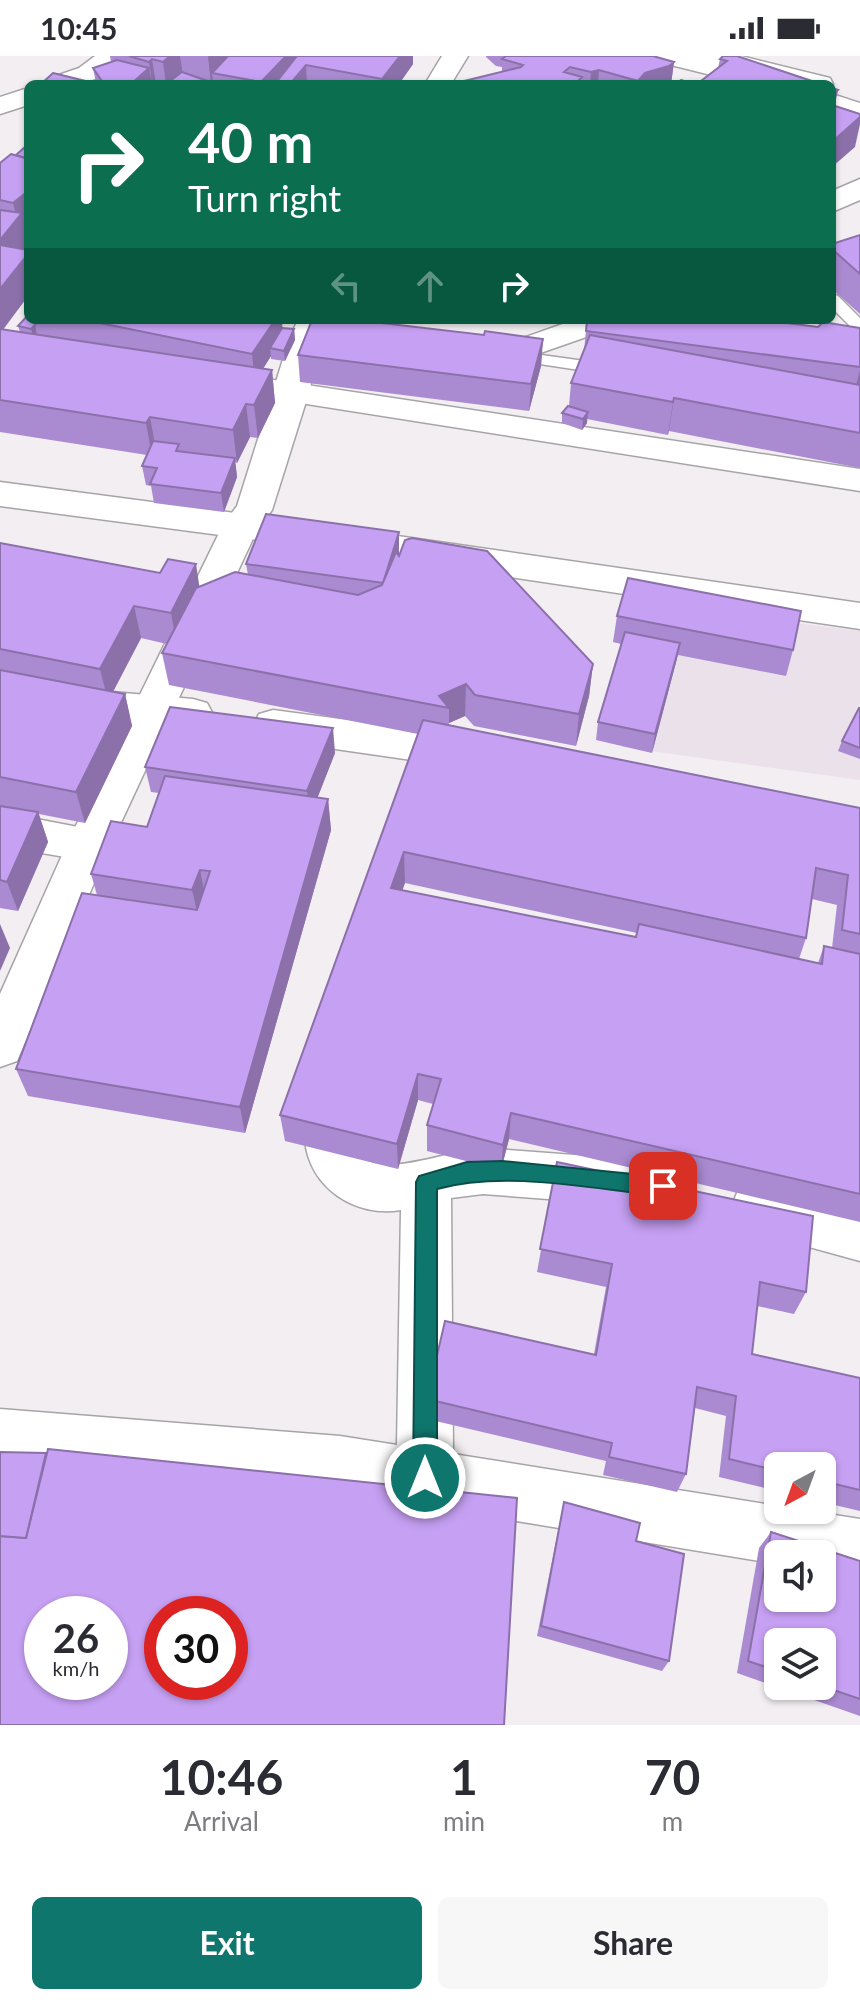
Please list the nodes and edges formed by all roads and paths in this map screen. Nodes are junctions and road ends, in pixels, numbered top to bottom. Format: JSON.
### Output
{"nodes":[{"id":1,"x":112,"y":56,"type":"edge"},
{"id":2,"x":455,"y":56,"type":"edge"},
{"id":3,"x":668,"y":56,"type":"edge"},
{"id":4,"x":709,"y":56,"type":"edge"},
{"id":5,"x":762,"y":76,"type":"edge"},
{"id":6,"x":71,"y":80,"type":"edge"},
{"id":7,"x":440,"y":80,"type":"edge"},
{"id":8,"x":791,"y":80,"type":"edge"},
{"id":9,"x":836,"y":88,"type":"edge"},
{"id":10,"x":860,"y":96,"type":"edge"},
{"id":11,"x":24,"y":97,"type":"edge"},
{"id":12,"x":836,"y":104,"type":"edge"},
{"id":13,"x":0,"y":106,"type":"edge"},
{"id":14,"x":860,"y":113,"type":"edge"},
{"id":15,"x":860,"y":188,"type":"edge"},
{"id":16,"x":836,"y":201,"type":"edge"},
{"id":17,"x":836,"y":303,"type":"edge"},
{"id":18,"x":593,"y":324,"type":"edge"},
{"id":19,"x":860,"y":327,"type":"edge"},
{"id":20,"x":319,"y":332,"type":"edge"},
{"id":21,"x":460,"y":351,"type":"edge"},
{"id":22,"x":506,"y":355,"type":"junction"},
{"id":23,"x":630,"y":373,"type":"edge"},
{"id":24,"x":215,"y":381,"type":"edge"},
{"id":25,"x":292,"y":392,"type":"junction"},
{"id":26,"x":860,"y":480,"type":"edge"},
{"id":27,"x":0,"y":494,"type":"edge"},
{"id":28,"x":241,"y":525,"type":"junction"},
{"id":29,"x":860,"y":616,"type":"edge"},
{"id":30,"x":0,"y":692,"type":"edge"},
{"id":31,"x":151,"y":709,"type":"junction"},
{"id":32,"x":409,"y":743,"type":"junction"},
{"id":33,"x":518,"y":760,"type":"edge"},
{"id":34,"x":399,"y":790,"type":"edge"},
{"id":35,"x":0,"y":829,"type":"edge"},
{"id":36,"x":89,"y":844,"type":"junction"},
{"id":37,"x":0,"y":1046,"type":"edge"},
{"id":38,"x":344,"y":1056,"type":"edge"},
{"id":39,"x":426,"y":1182,"type":"junction"},
{"id":40,"x":860,"y":1237,"type":"edge"},
{"id":41,"x":0,"y":1437,"type":"edge"},
{"id":42,"x":425,"y":1478,"type":"junction"},
{"id":43,"x":860,"y":1548,"type":"edge"}],
"edges":[{"from":1,"to":6,"type":"street"},
{"from":2,"to":7,"type":"street"},
{"from":3,"to":5,"type":"street"},
{"from":4,"to":5,"type":"street"},
{"from":5,"to":8,"type":"street"},
{"from":9,"to":10,"type":"street"},
{"from":11,"to":13,"type":"street"},
{"from":12,"to":14,"type":"street"},
{"from":15,"to":16,"type":"street"},
{"from":17,"to":19,"type":"lane"},
{"from":18,"to":22,"type":"street"},
{"from":20,"to":25,"type":"street"},
{"from":21,"to":22,"type":"street"},
{"from":22,"to":23,"type":"lane"},
{"from":24,"to":25,"type":"street"},
{"from":25,"to":26,"type":"street"},
{"from":25,"to":28,"type":"street"},
{"from":27,"to":28,"type":"street"},
{"from":28,"to":29,"type":"street"},
{"from":28,"to":31,"type":"street"},
{"from":30,"to":31,"type":"street"},
{"from":31,"to":32,"type":"street"},
{"from":31,"to":36,"type":"street"},
{"from":32,"to":33,"type":"street"},
{"from":32,"to":34,"type":"street"},
{"from":35,"to":36,"type":"street"},
{"from":36,"to":37,"type":"street"},
{"from":38,"to":39,"type":"street"},
{"from":39,"to":40,"type":"street"},
{"from":39,"to":42,"type":"street"},
{"from":41,"to":42,"type":"street"},
{"from":42,"to":43,"type":"street"}]}
